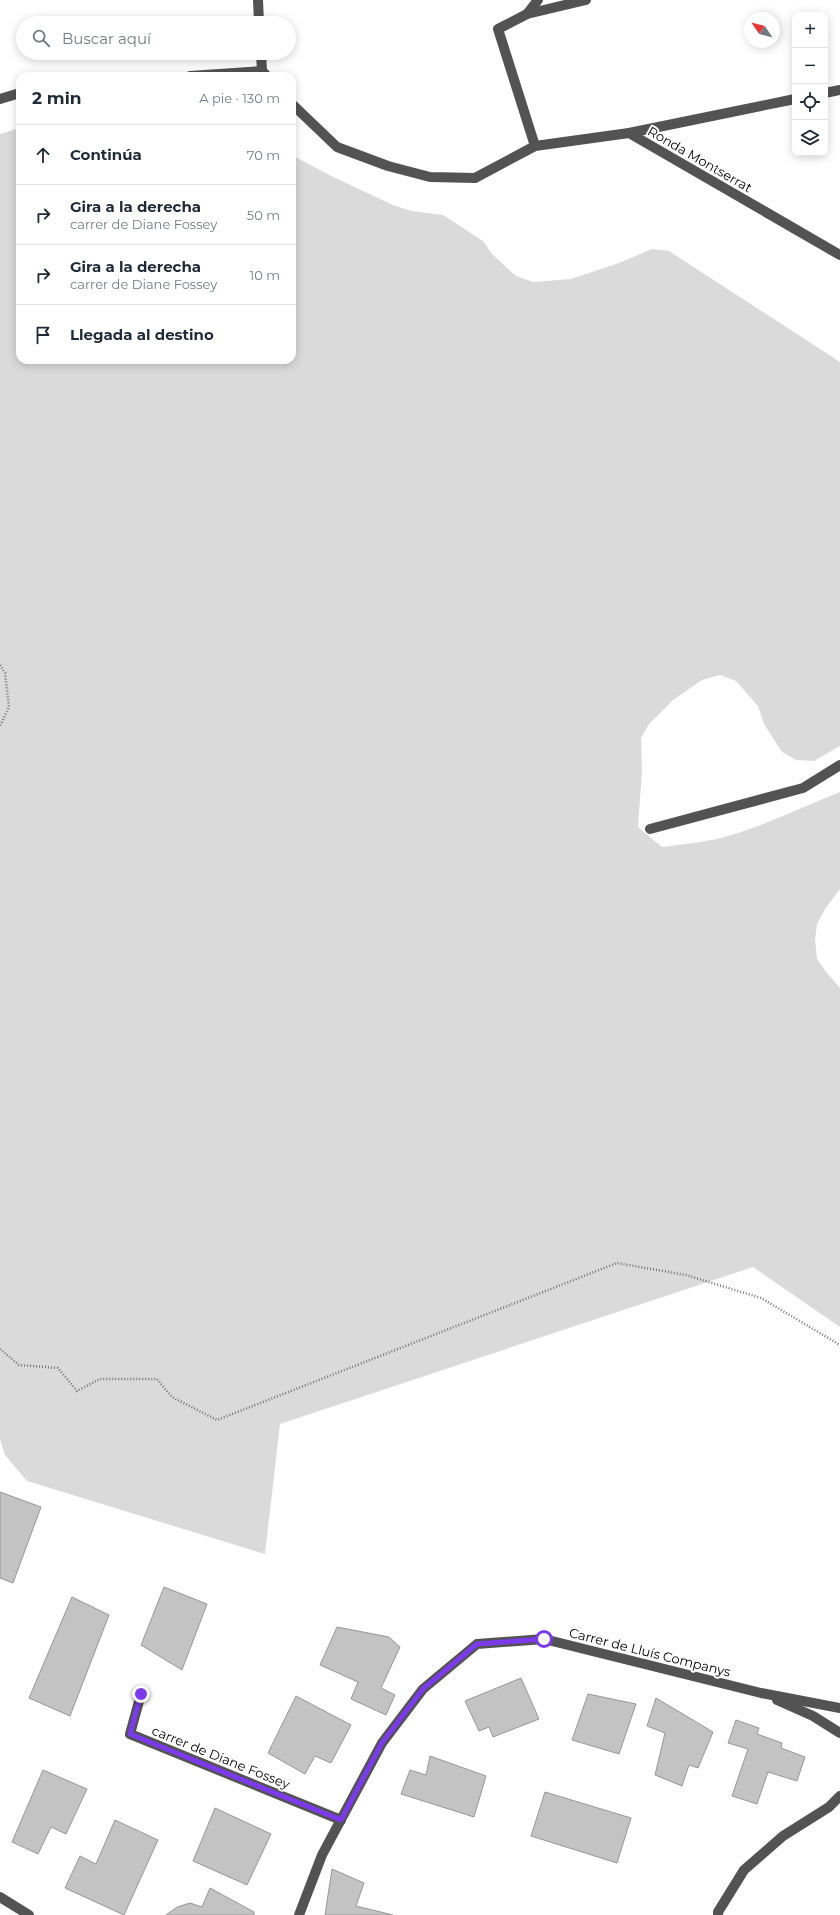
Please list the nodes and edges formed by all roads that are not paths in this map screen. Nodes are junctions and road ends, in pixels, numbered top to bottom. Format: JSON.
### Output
{"nodes":[{"id":1,"x":258,"y":0,"type":"edge"},
{"id":2,"x":538,"y":0,"type":"edge"},
{"id":3,"x":586,"y":0,"type":"edge"},
{"id":4,"x":527,"y":14,"type":"junction"},
{"id":5,"x":259,"y":16,"type":"edge"},
{"id":6,"x":262,"y":60,"type":"edge"},
{"id":7,"x":264,"y":72,"type":"edge"},
{"id":8,"x":840,"y":90,"type":"edge"},
{"id":9,"x":828,"y":92,"type":"edge"},
{"id":10,"x":16,"y":94,"type":"edge"},
{"id":11,"x":0,"y":99,"type":"edge"},
{"id":12,"x":792,"y":100,"type":"edge"},
{"id":13,"x":296,"y":108,"type":"edge"},
{"id":14,"x":629,"y":132,"type":"junction"},
{"id":15,"x":535,"y":146,"type":"junction"},
{"id":16,"x":840,"y":255,"type":"edge"},
{"id":17,"x":840,"y":765,"type":"edge"},
{"id":18,"x":650,"y":829,"type":"dead end"},
{"id":19,"x":761,"y":1693,"type":"junction"},
{"id":20,"x":141,"y":1694,"type":"dead end"},
{"id":21,"x":840,"y":1708,"type":"edge"},
{"id":22,"x":840,"y":1733,"type":"edge"},
{"id":23,"x":840,"y":1796,"type":"edge"},
{"id":24,"x":341,"y":1820,"type":"junction"},
{"id":25,"x":0,"y":1897,"type":"edge"},
{"id":26,"x":12,"y":1910,"type":"edge"},
{"id":27,"x":29,"y":1915,"type":"edge"},
{"id":28,"x":299,"y":1915,"type":"edge"},
{"id":29,"x":718,"y":1915,"type":"edge"}],
"edges":[{"from":1,"to":5,"type":"street"},
{"from":2,"to":4,"type":"street"},
{"from":3,"to":4,"type":"street"},
{"from":4,"to":15,"type":"street"},
{"from":6,"to":7,"type":"street"},
{"from":8,"to":9,"type":"street"},
{"from":10,"to":11,"type":"street"},
{"from":12,"to":14,"type":"street"},
{"from":13,"to":15,"type":"street","name":"Ronda Montserrat"},
{"from":14,"to":15,"type":"street","name":"Ronda Montserrat"},
{"from":14,"to":16,"type":"street","name":"Ronda Montserrat"},
{"from":17,"to":18,"type":"street"},
{"from":19,"to":21,"type":"street"},
{"from":19,"to":22,"type":"street"},
{"from":19,"to":24,"type":"street","name":"Carrer de Lluís Companys"},
{"from":20,"to":24,"type":"street","name":"carrer de Diane Fossey"},
{"from":23,"to":29,"type":"street"},
{"from":24,"to":28,"type":"street","name":"Carrer de Lluís Companys"},
{"from":25,"to":26,"type":"street"},
{"from":26,"to":27,"type":"street"}]}
